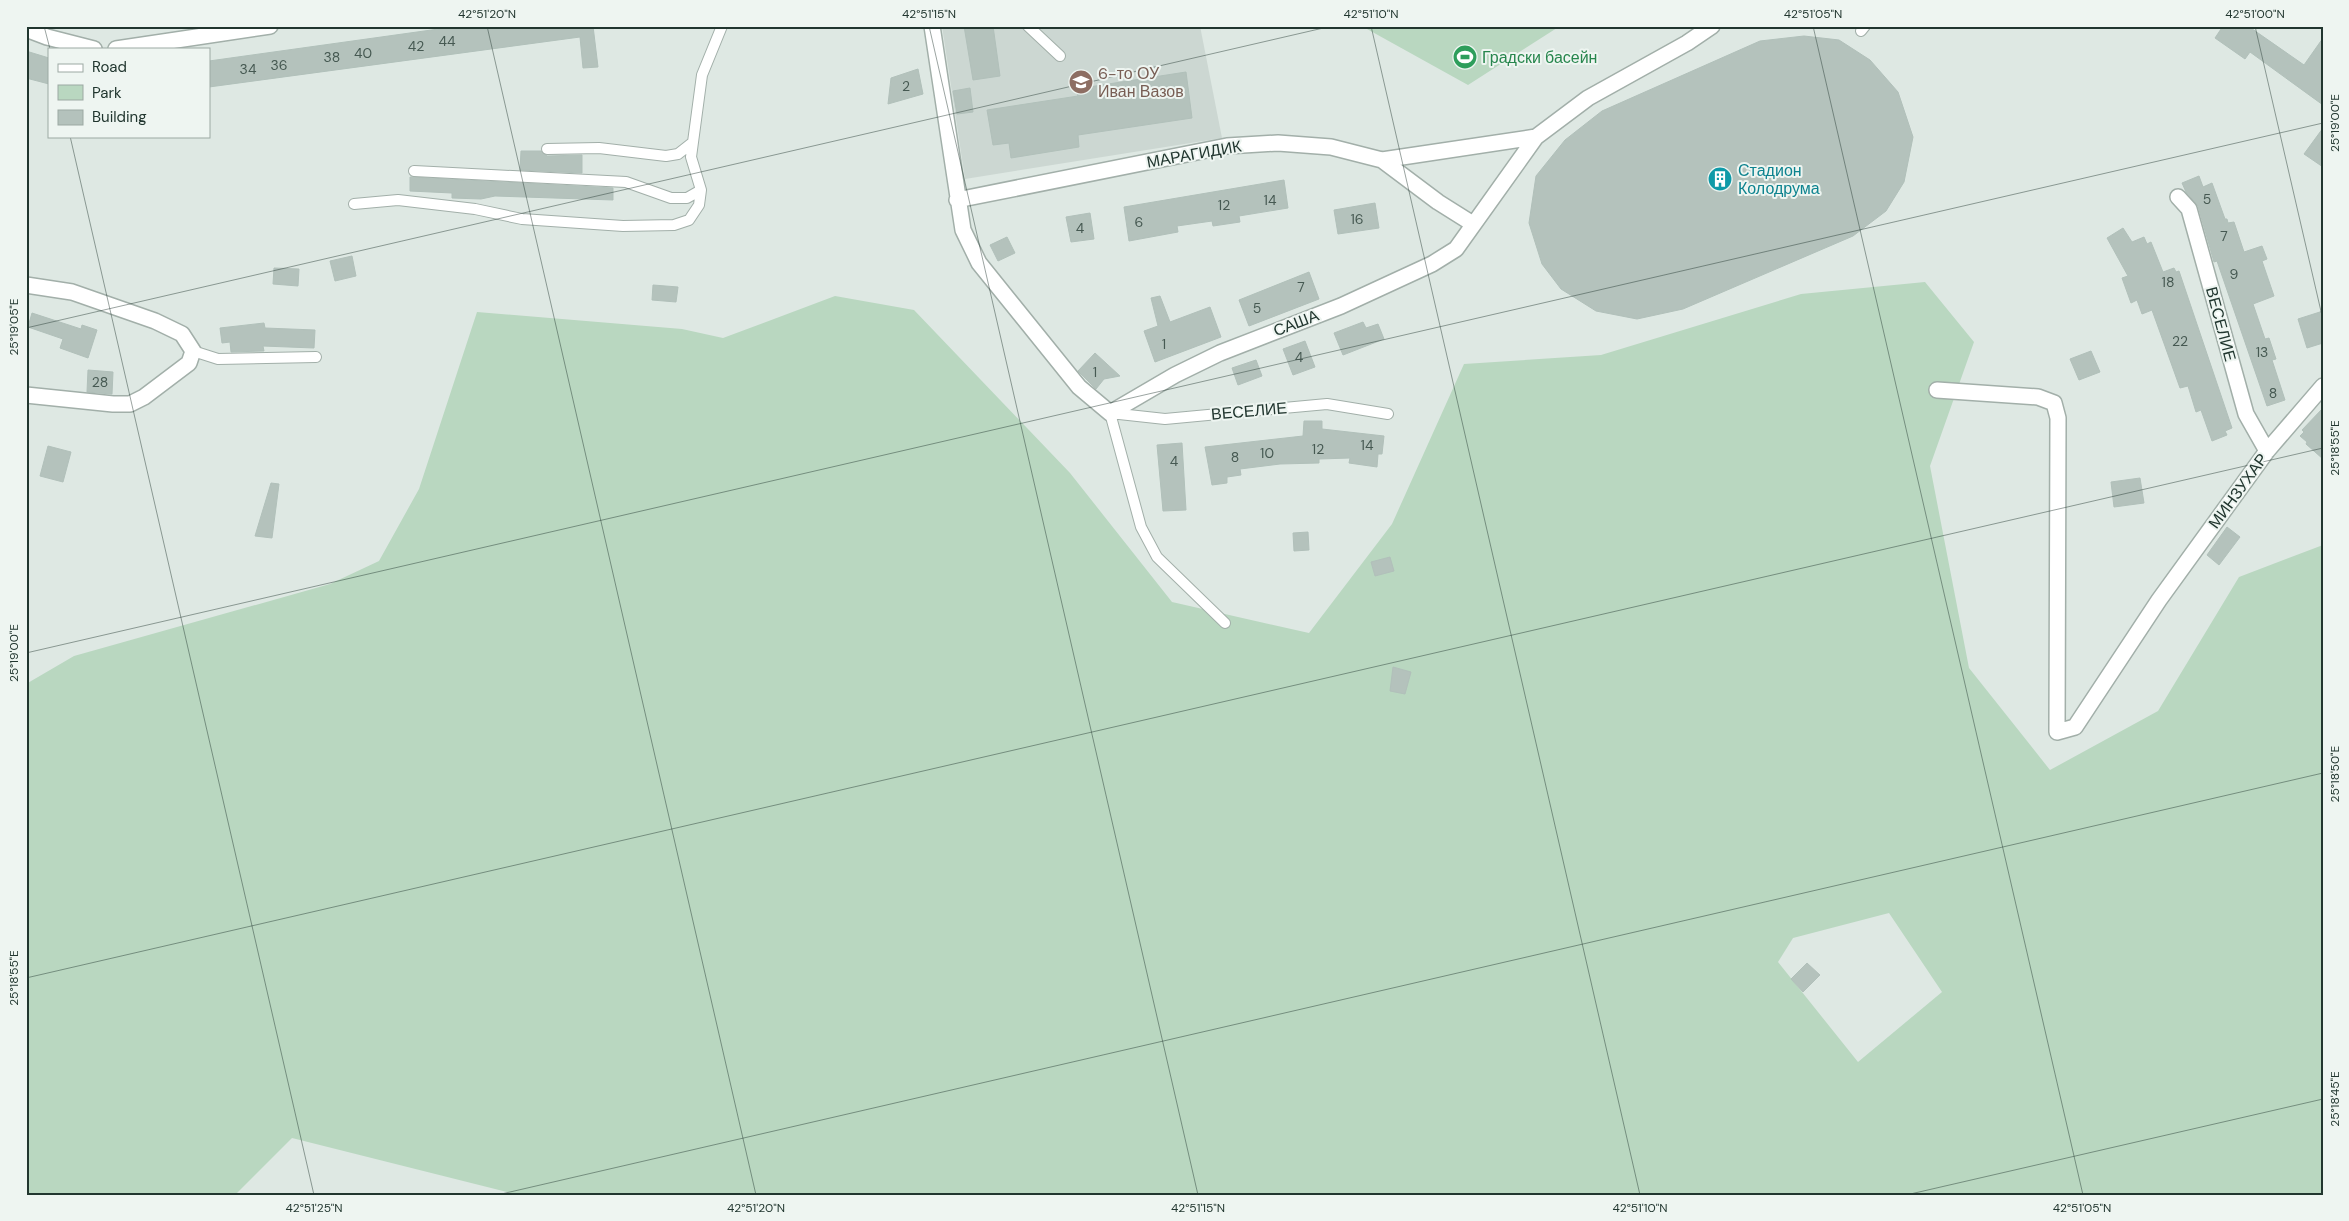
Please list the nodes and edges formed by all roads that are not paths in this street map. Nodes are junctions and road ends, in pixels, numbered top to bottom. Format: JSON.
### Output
{"nodes":[{"id":1,"x":270,"y":26,"type":"edge"},
{"id":2,"x":722,"y":26,"type":"edge"},
{"id":3,"x":932,"y":26,"type":"edge"},
{"id":4,"x":1028,"y":26,"type":"edge"},
{"id":5,"x":1712,"y":26,"type":"edge"},
{"id":6,"x":26,"y":29,"type":"edge"},
{"id":7,"x":90,"y":48,"type":"edge"},
{"id":8,"x":123,"y":48,"type":"edge"},
{"id":9,"x":1060,"y":56,"type":"dead end"},
{"id":10,"x":1536,"y":137,"type":"junction"},
{"id":11,"x":692,"y":143,"type":"junction"},
{"id":12,"x":547,"y":149,"type":"dead end"},
{"id":13,"x":1382,"y":160,"type":"junction"},
{"id":14,"x":414,"y":171,"type":"dead end"},
{"id":15,"x":700,"y":190,"type":"junction"},
{"id":16,"x":2178,"y":197,"type":"dead end"},
{"id":17,"x":957,"y":200,"type":"junction"},
{"id":18,"x":354,"y":204,"type":"dead end"},
{"id":19,"x":1473,"y":224,"type":"junction"},
{"id":20,"x":26,"y":286,"type":"edge"},
{"id":21,"x":193,"y":351,"type":"junction"},
{"id":22,"x":316,"y":357,"type":"dead end"},
{"id":23,"x":2323,"y":386,"type":"edge"},
{"id":24,"x":1936,"y":390,"type":"dead end"},
{"id":25,"x":26,"y":394,"type":"edge"},
{"id":26,"x":1110,"y":413,"type":"junction"},
{"id":27,"x":1388,"y":414,"type":"dead end"},
{"id":28,"x":2267,"y":451,"type":"junction"},
{"id":29,"x":1225,"y":623,"type":"dead end"}],
"edges":[{"from":1,"to":8,"type":"street"},
{"from":2,"to":11,"type":"lane"},
{"from":3,"to":17,"type":"street"},
{"from":4,"to":9,"type":"lane"},
{"from":5,"to":10,"type":"street"},
{"from":6,"to":7,"type":"street"},
{"from":10,"to":13,"type":"street"},
{"from":10,"to":19,"type":"street","name":"САША"},
{"from":11,"to":12,"type":"lane"},
{"from":11,"to":15,"type":"lane"},
{"from":13,"to":17,"type":"street","name":"МАРАГИДИК"},
{"from":13,"to":19,"type":"street","name":"МАРАГИДИК"},
{"from":14,"to":15,"type":"lane"},
{"from":15,"to":18,"type":"lane"},
{"from":16,"to":28,"type":"street","name":"ВЕСЕЛИЕ"},
{"from":17,"to":26,"type":"street"},
{"from":19,"to":26,"type":"street","name":"САША"},
{"from":20,"to":21,"type":"street"},
{"from":21,"to":22,"type":"lane"},
{"from":21,"to":25,"type":"street"},
{"from":23,"to":28,"type":"street","name":"МИНЗУХАР"},
{"from":24,"to":28,"type":"street","name":"МИНЗУХАР"},
{"from":26,"to":27,"type":"lane","name":"ВЕСЕЛИЕ"},
{"from":26,"to":29,"type":"lane"}]}
